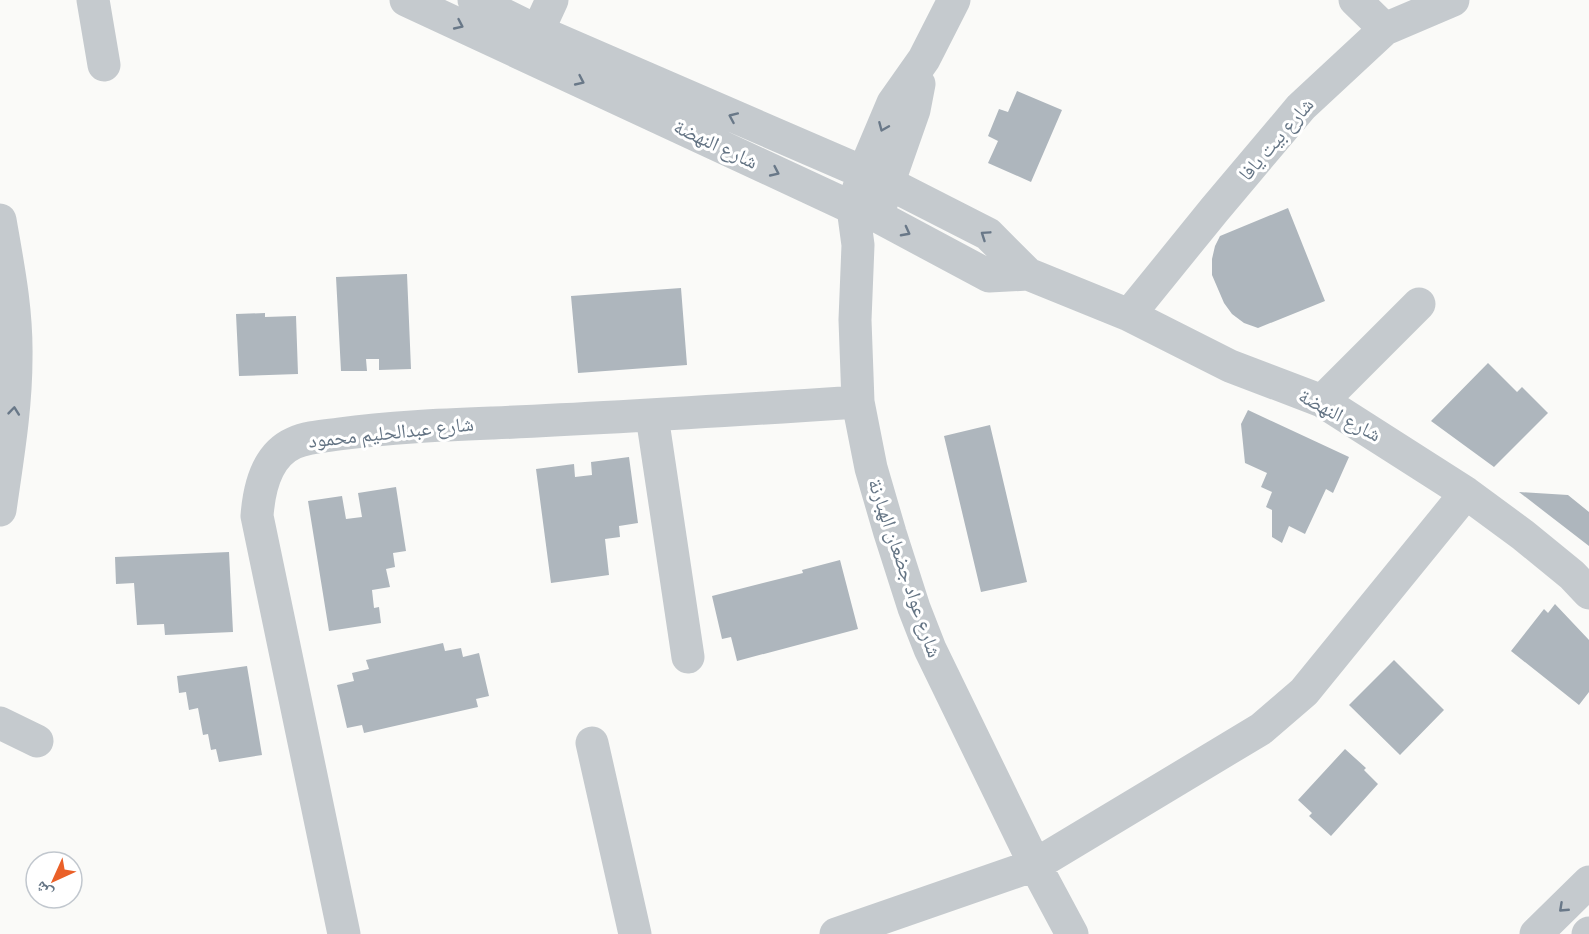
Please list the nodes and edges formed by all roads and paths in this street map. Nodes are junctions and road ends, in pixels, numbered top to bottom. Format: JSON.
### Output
{"nodes":[{"id":1,"x":93,"y":0,"type":"edge"},
{"id":2,"x":406,"y":0,"type":"edge"},
{"id":3,"x":474,"y":0,"type":"edge"},
{"id":4,"x":552,"y":0,"type":"edge"},
{"id":5,"x":954,"y":0,"type":"edge"},
{"id":6,"x":1354,"y":0,"type":"edge"},
{"id":7,"x":1453,"y":0,"type":"edge"},
{"id":8,"x":1385,"y":28,"type":"junction"},
{"id":9,"x":532,"y":44,"type":"junction"},
{"id":10,"x":104,"y":65,"type":"dead end"},
{"id":11,"x":876,"y":179,"type":"junction"},
{"id":12,"x":865,"y":212,"type":"junction"},
{"id":13,"x":0,"y":220,"type":"edge"},
{"id":14,"x":1028,"y":274,"type":"junction"},
{"id":15,"x":1419,"y":304,"type":"dead end"},
{"id":16,"x":1129,"y":315,"type":"junction"},
{"id":17,"x":1322,"y":401,"type":"junction"},
{"id":18,"x":858,"y":402,"type":"junction"},
{"id":19,"x":652,"y":416,"type":"junction"},
{"id":20,"x":3,"y":463,"type":"edge"},
{"id":21,"x":1467,"y":493,"type":"junction"},
{"id":22,"x":0,"y":510,"type":"edge"},
{"id":23,"x":1589,"y":592,"type":"edge"},
{"id":24,"x":688,"y":657,"type":"dead end"},
{"id":25,"x":0,"y":723,"type":"edge"},
{"id":26,"x":37,"y":741,"type":"dead end"},
{"id":27,"x":592,"y":743,"type":"dead end"},
{"id":28,"x":1035,"y":865,"type":"junction"},
{"id":29,"x":1589,"y":882,"type":"edge"},
{"id":30,"x":344,"y":934,"type":"edge"},
{"id":31,"x":635,"y":934,"type":"edge"},
{"id":32,"x":836,"y":934,"type":"edge"},
{"id":33,"x":1072,"y":934,"type":"edge"},
{"id":34,"x":1536,"y":934,"type":"edge"}],
"edges":[{"from":1,"to":10,"type":"street"},
{"from":2,"to":9,"type":"street","name":"شارع النهضة","one_way":true},
{"from":3,"to":9,"type":"street","name":"شارع النهضة"},
{"from":4,"to":9,"type":"street"},
{"from":5,"to":11,"type":"street","name":"شارع عواد جضعان الهبارنة"},
{"from":6,"to":8,"type":"street"},
{"from":7,"to":8,"type":"street","name":"شارع بيت يافا"},
{"from":8,"to":16,"type":"street","name":"شارع بيت يافا"},
{"from":11,"to":9,"type":"street","name":"شارع النهضة","one_way":true},
{"from":9,"to":12,"type":"street","name":"شارع النهضة","one_way":true},
{"from":11,"to":12,"type":"street","name":"شارع عواد جضعان الهبارنة"},
{"from":14,"to":11,"type":"street","name":"شارع النهضة","one_way":true},
{"from":12,"to":14,"type":"street","name":"شارع النهضة","one_way":true},
{"from":12,"to":18,"type":"street","name":"شارع عواد جضعان الهبارنة"},
{"from":20,"to":13,"type":"street","one_way":true},
{"from":14,"to":16,"type":"street","name":"شارع النهضة"},
{"from":15,"to":17,"type":"street"},
{"from":16,"to":17,"type":"street","name":"شارع النهضة"},
{"from":17,"to":21,"type":"street","name":"شارع النهضة"},
{"from":18,"to":19,"type":"street","name":"شارع عبدالحليم محمود"},
{"from":18,"to":28,"type":"street","name":"شارع عواد جضعان الهبارنة"},
{"from":19,"to":24,"type":"street"},
{"from":19,"to":30,"type":"street","name":"شارع عبدالحليم محمود"},
{"from":20,"to":22,"type":"street"},
{"from":21,"to":23,"type":"street","name":"شارع النهضة"},
{"from":21,"to":28,"type":"street"},
{"from":25,"to":26,"type":"street"},
{"from":27,"to":31,"type":"street"},
{"from":28,"to":32,"type":"street"},
{"from":28,"to":33,"type":"street","name":"شارع عواد جضعان الهبارنة"},
{"from":29,"to":34,"type":"street","one_way":true}]}
